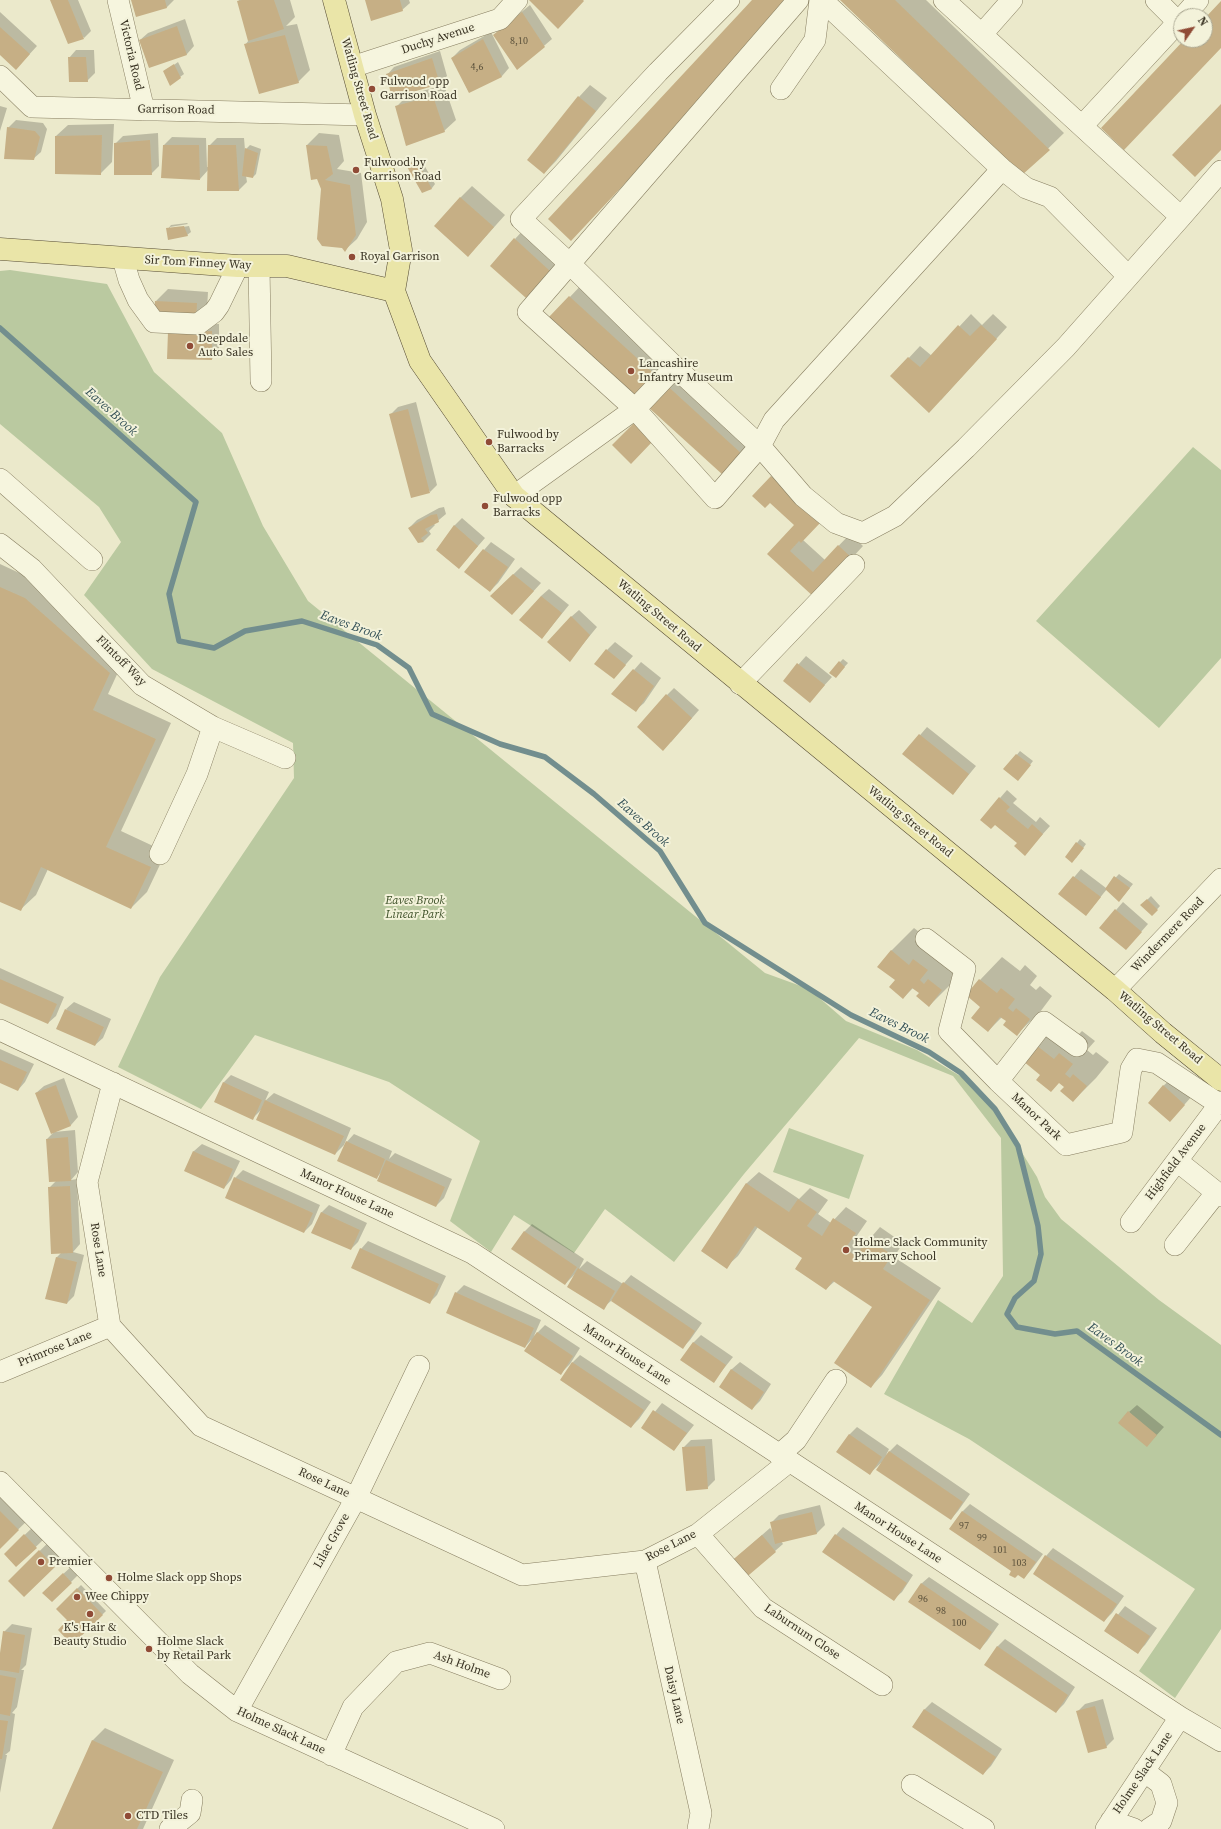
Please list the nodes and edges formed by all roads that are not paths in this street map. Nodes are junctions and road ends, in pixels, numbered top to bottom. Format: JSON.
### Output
{"nodes":[{"id":1,"x":118,"y":0,"type":"edge"},
{"id":2,"x":334,"y":0,"type":"edge"},
{"id":3,"x":517,"y":0,"type":"edge"},
{"id":4,"x":729,"y":0,"type":"edge"},
{"id":5,"x":798,"y":0,"type":"edge"},
{"id":6,"x":821,"y":0,"type":"edge"},
{"id":7,"x":944,"y":0,"type":"edge"},
{"id":8,"x":1012,"y":0,"type":"edge"},
{"id":9,"x":1156,"y":0,"type":"edge"},
{"id":10,"x":1198,"y":0,"type":"edge"},
{"id":11,"x":1191,"y":8,"type":"edge"},
{"id":12,"x":1173,"y":13,"type":"edge"},
{"id":13,"x":1173,"y":28,"type":"edge"},
{"id":14,"x":982,"y":34,"type":"junction"},
{"id":15,"x":352,"y":67,"type":"junction"},
{"id":16,"x":0,"y":76,"type":"edge"},
{"id":17,"x":781,"y":89,"type":"dead end"},
{"id":18,"x":144,"y":110,"type":"junction"},
{"id":19,"x":365,"y":115,"type":"junction"},
{"id":20,"x":1082,"y":126,"type":"junction"},
{"id":21,"x":1002,"y":169,"type":"junction"},
{"id":22,"x":1221,"y":171,"type":"edge"},
{"id":23,"x":1181,"y":217,"type":"junction"},
{"id":24,"x":0,"y":249,"type":"edge"},
{"id":25,"x":123,"y":259,"type":"junction"},
{"id":26,"x":570,"y":264,"type":"junction"},
{"id":27,"x":249,"y":266,"type":"junction"},
{"id":28,"x":1128,"y":276,"type":"junction"},
{"id":29,"x":394,"y":291,"type":"junction"},
{"id":30,"x":675,"y":367,"type":"junction"},
{"id":31,"x":261,"y":381,"type":"dead end"},
{"id":32,"x":635,"y":409,"type":"junction"},
{"id":33,"x":760,"y":446,"type":"junction"},
{"id":34,"x":0,"y":479,"type":"edge"},
{"id":35,"x":514,"y":496,"type":"junction"},
{"id":36,"x":0,"y":544,"type":"edge"},
{"id":37,"x":92,"y":560,"type":"dead end"},
{"id":38,"x":854,"y":565,"type":"dead end"},
{"id":39,"x":740,"y":684,"type":"junction"},
{"id":40,"x":213,"y":727,"type":"junction"},
{"id":41,"x":285,"y":758,"type":"dead end"},
{"id":42,"x":160,"y":854,"type":"dead end"},
{"id":43,"x":1221,"y":879,"type":"edge"},
{"id":44,"x":926,"y":939,"type":"dead end"},
{"id":45,"x":1115,"y":990,"type":"junction"},
{"id":46,"x":0,"y":1030,"type":"edge"},
{"id":47,"x":1077,"y":1046,"type":"dead end"},
{"id":48,"x":1221,"y":1080,"type":"edge"},
{"id":49,"x":998,"y":1081,"type":"junction"},
{"id":50,"x":113,"y":1083,"type":"junction"},
{"id":51,"x":1220,"y":1103,"type":"edge"},
{"id":52,"x":1177,"y":1161,"type":"junction"},
{"id":53,"x":1219,"y":1195,"type":"edge"},
{"id":54,"x":1131,"y":1222,"type":"dead end"},
{"id":55,"x":1175,"y":1245,"type":"dead end"},
{"id":56,"x":110,"y":1326,"type":"junction"},
{"id":57,"x":419,"y":1366,"type":"dead end"},
{"id":58,"x":0,"y":1372,"type":"edge"},
{"id":59,"x":836,"y":1380,"type":"dead end"},
{"id":60,"x":784,"y":1458,"type":"junction"},
{"id":61,"x":0,"y":1482,"type":"edge"},
{"id":62,"x":356,"y":1498,"type":"junction"},
{"id":63,"x":698,"y":1534,"type":"junction"},
{"id":64,"x":644,"y":1561,"type":"junction"},
{"id":65,"x":500,"y":1679,"type":"dead end"},
{"id":66,"x":882,"y":1685,"type":"dead end"},
{"id":67,"x":236,"y":1711,"type":"junction"},
{"id":68,"x":1180,"y":1717,"type":"junction"},
{"id":69,"x":1221,"y":1741,"type":"edge"},
{"id":70,"x":331,"y":1755,"type":"junction"},
{"id":71,"x":1144,"y":1771,"type":"junction"},
{"id":72,"x":912,"y":1785,"type":"dead end"},
{"id":73,"x":195,"y":1810,"type":"dead end"},
{"id":74,"x":1108,"y":1825,"type":"edge"},
{"id":75,"x":170,"y":1829,"type":"edge"},
{"id":76,"x":494,"y":1829,"type":"edge"},
{"id":77,"x":698,"y":1829,"type":"edge"},
{"id":78,"x":984,"y":1829,"type":"edge"},
{"id":79,"x":1134,"y":1829,"type":"edge"},
{"id":80,"x":1149,"y":1829,"type":"edge"}],
"edges":[{"from":1,"to":18,"type":"street","name":"Victoria Road"},
{"from":2,"to":15,"type":"main road","name":"Watling Street Road"},
{"from":3,"to":15,"type":"street","name":"Duchy Avenue"},
{"from":4,"to":26,"type":"street"},
{"from":5,"to":26,"type":"street"},
{"from":6,"to":17,"type":"street"},
{"from":6,"to":21,"type":"street"},
{"from":7,"to":14,"type":"street"},
{"from":8,"to":14,"type":"street"},
{"from":9,"to":12,"type":"street"},
{"from":10,"to":11,"type":"street"},
{"from":13,"to":20,"type":"street"},
{"from":14,"to":20,"type":"street"},
{"from":15,"to":19,"type":"main road","name":"Watling Street Road"},
{"from":16,"to":18,"type":"street","name":"Garrison Road"},
{"from":18,"to":19,"type":"street","name":"Garrison Road"},
{"from":19,"to":29,"type":"main road","name":"Watling Street Road"},
{"from":20,"to":23,"type":"street"},
{"from":21,"to":28,"type":"street"},
{"from":21,"to":33,"type":"street"},
{"from":22,"to":23,"type":"street"},
{"from":23,"to":28,"type":"street"},
{"from":24,"to":25,"type":"main road","name":"Sir Tom Finney Way"},
{"from":25,"to":27,"type":"main road","name":"Sir Tom Finney Way"},
{"from":25,"to":27,"type":"street"},
{"from":26,"to":30,"type":"street"},
{"from":26,"to":32,"type":"street"},
{"from":27,"to":29,"type":"main road","name":"Sir Tom Finney Way"},
{"from":27,"to":31,"type":"street"},
{"from":28,"to":33,"type":"street"},
{"from":29,"to":35,"type":"main road","name":"Watling Street Road"},
{"from":30,"to":32,"type":"street"},
{"from":30,"to":33,"type":"street"},
{"from":32,"to":33,"type":"street"},
{"from":32,"to":35,"type":"street"},
{"from":34,"to":37,"type":"street"},
{"from":35,"to":39,"type":"main road","name":"Watling Street Road"},
{"from":36,"to":40,"type":"street","name":"Flintoff Way"},
{"from":38,"to":39,"type":"street"},
{"from":39,"to":45,"type":"main road","name":"Watling Street Road"},
{"from":40,"to":41,"type":"street","name":"Flintoff Way"},
{"from":40,"to":42,"type":"street"},
{"from":43,"to":45,"type":"street","name":"Windermere Road"},
{"from":44,"to":49,"type":"street","name":"Manor Park"},
{"from":45,"to":48,"type":"main road","name":"Watling Street Road"},
{"from":46,"to":50,"type":"street","name":"Manor House Lane"},
{"from":47,"to":49,"type":"street"},
{"from":49,"to":51,"type":"street","name":"Manor Park"},
{"from":50,"to":56,"type":"street","name":"Rose Lane"},
{"from":50,"to":60,"type":"street","name":"Manor House Lane"},
{"from":51,"to":52,"type":"street","name":"Highfield Avenue"},
{"from":52,"to":53,"type":"street"},
{"from":52,"to":54,"type":"street","name":"Highfield Avenue"},
{"from":53,"to":55,"type":"street"},
{"from":56,"to":58,"type":"street","name":"Primrose Lane"},
{"from":56,"to":62,"type":"street","name":"Rose Lane"},
{"from":57,"to":62,"type":"street","name":"Lilac Grove"},
{"from":59,"to":60,"type":"street","name":"Rose Lane"},
{"from":60,"to":63,"type":"street","name":"Rose Lane"},
{"from":60,"to":68,"type":"street","name":"Manor House Lane"},
{"from":61,"to":67,"type":"street","name":"Holme Slack Lane"},
{"from":62,"to":64,"type":"street","name":"Rose Lane"},
{"from":62,"to":67,"type":"street","name":"Lilac Grove"},
{"from":63,"to":64,"type":"street","name":"Rose Lane"},
{"from":63,"to":66,"type":"street","name":"Laburnum Close"},
{"from":64,"to":77,"type":"street","name":"Daisy Lane"},
{"from":65,"to":70,"type":"street","name":"Ash Holme"},
{"from":67,"to":70,"type":"street","name":"Holme Slack Lane"},
{"from":68,"to":69,"type":"street","name":"Manor House Lane"},
{"from":68,"to":71,"type":"street","name":"Holme Slack Lane"},
{"from":70,"to":76,"type":"street","name":"Holme Slack Lane"},
{"from":71,"to":74,"type":"street","name":"Holme Slack Lane"},
{"from":71,"to":80,"type":"street"},
{"from":72,"to":78,"type":"street"},
{"from":73,"to":75,"type":"street"},
{"from":74,"to":79,"type":"street"}]}
